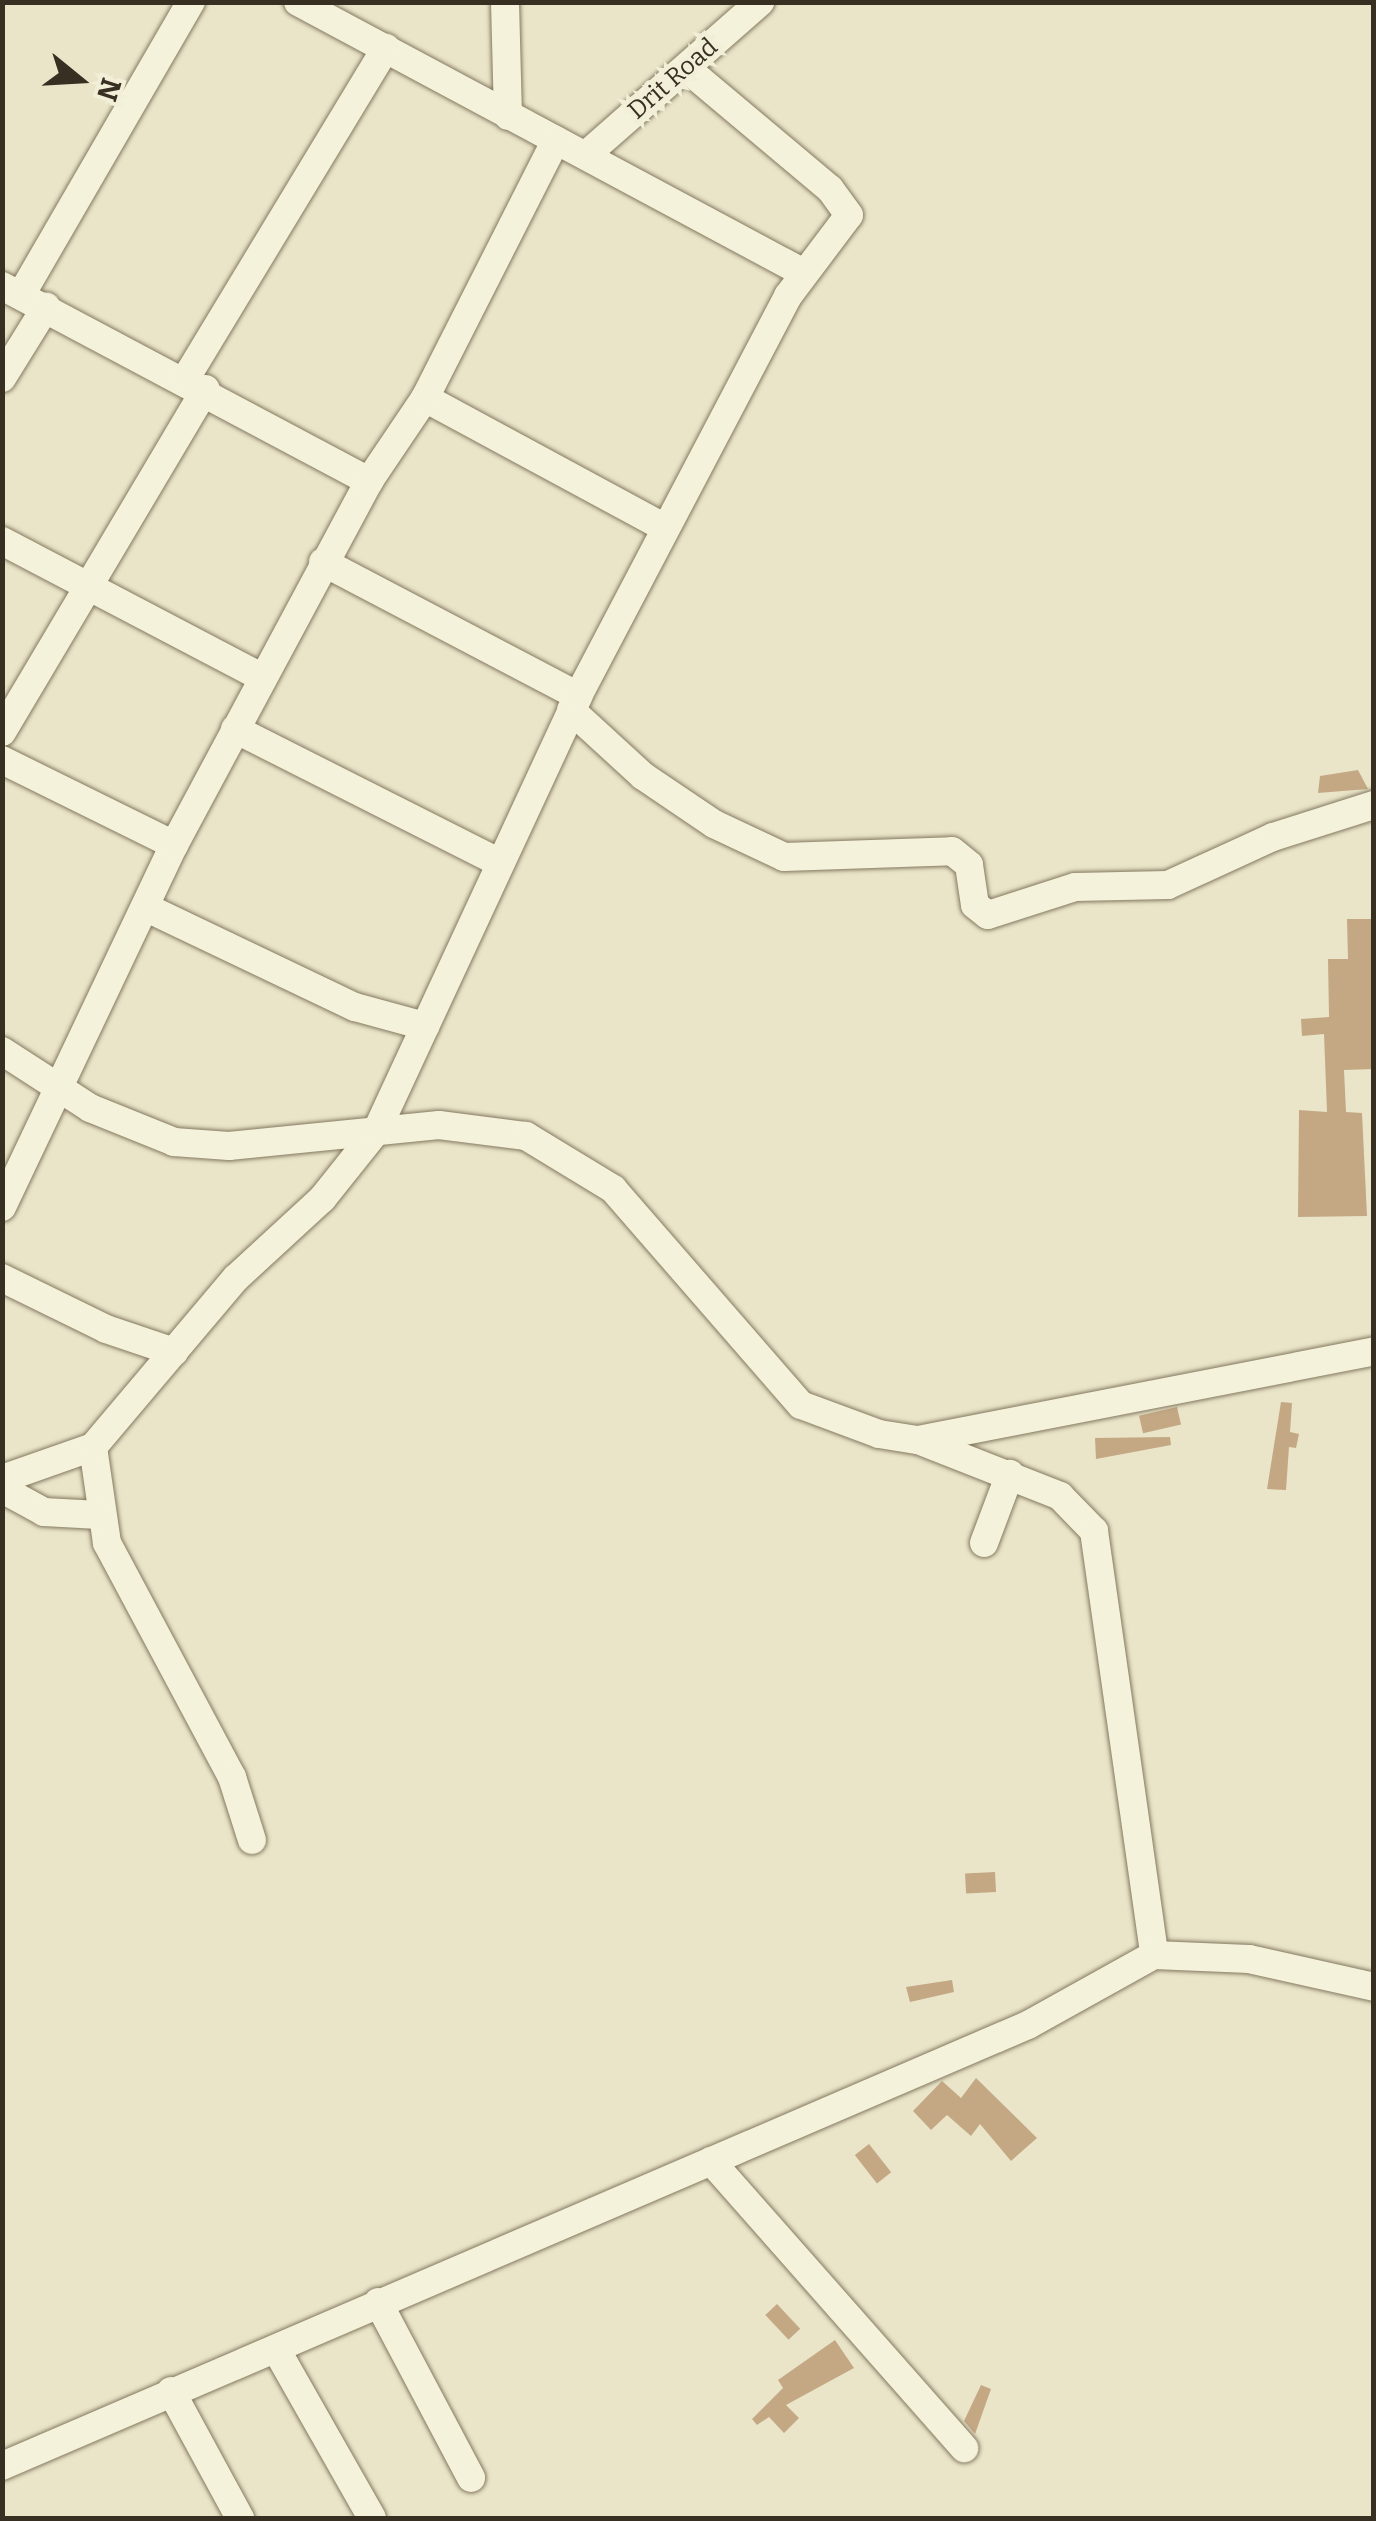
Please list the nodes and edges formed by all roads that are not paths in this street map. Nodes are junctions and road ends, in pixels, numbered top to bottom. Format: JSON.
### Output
{"nodes":[{"id":1,"x":191,"y":2,"type":"edge"},
{"id":2,"x":298,"y":2,"type":"edge"},
{"id":3,"x":505,"y":2,"type":"edge"},
{"id":4,"x":760,"y":2,"type":"edge"},
{"id":5,"x":386,"y":48,"type":"junction"},
{"id":6,"x":687,"y":69,"type":"junction"},
{"id":7,"x":508,"y":116,"type":"junction"},
{"id":8,"x":556,"y":140,"type":"junction"},
{"id":9,"x":586,"y":155,"type":"junction"},
{"id":10,"x":802,"y":272,"type":"junction"},
{"id":11,"x":23,"y":296,"type":"edge"},
{"id":12,"x":2,"y":378,"type":"edge"},
{"id":13,"x":196,"y":383,"type":"junction"},
{"id":14,"x":425,"y":398,"type":"junction"},
{"id":15,"x":368,"y":481,"type":"junction"},
{"id":16,"x":666,"y":528,"type":"junction"},
{"id":17,"x":2,"y":541,"type":"edge"},
{"id":18,"x":323,"y":562,"type":"junction"},
{"id":19,"x":87,"y":586,"type":"junction"},
{"id":20,"x":261,"y":677,"type":"junction"},
{"id":21,"x":575,"y":704,"type":"junction"},
{"id":22,"x":235,"y":728,"type":"junction"},
{"id":23,"x":2,"y":732,"type":"edge"},
{"id":24,"x":2,"y":760,"type":"edge"},
{"id":25,"x":1374,"y":805,"type":"edge"},
{"id":26,"x":174,"y":844,"type":"junction"},
{"id":27,"x":500,"y":863,"type":"junction"},
{"id":28,"x":145,"y":908,"type":"junction"},
{"id":29,"x":424,"y":1026,"type":"junction"},
{"id":30,"x":2,"y":1051,"type":"edge"},
{"id":31,"x":56,"y":1087,"type":"junction"},
{"id":32,"x":377,"y":1130,"type":"junction"},
{"id":33,"x":2,"y":1207,"type":"edge"},
{"id":34,"x":2,"y":1278,"type":"edge"},
{"id":35,"x":174,"y":1352,"type":"junction"},
{"id":36,"x":1374,"y":1352,"type":"edge"},
{"id":37,"x":918,"y":1440,"type":"junction"},
{"id":38,"x":93,"y":1447,"type":"junction"},
{"id":39,"x":1010,"y":1474,"type":"junction"},
{"id":40,"x":2,"y":1479,"type":"edge"},
{"id":41,"x":2,"y":1489,"type":"edge"},
{"id":42,"x":99,"y":1515,"type":"junction"},
{"id":43,"x":984,"y":1543,"type":"dead end"},
{"id":44,"x":252,"y":1840,"type":"dead end"},
{"id":45,"x":1154,"y":1955,"type":"junction"},
{"id":46,"x":1374,"y":1987,"type":"edge"},
{"id":47,"x":711,"y":2161,"type":"junction"},
{"id":48,"x":378,"y":2302,"type":"junction"},
{"id":49,"x":276,"y":2350,"type":"junction"},
{"id":50,"x":171,"y":2391,"type":"junction"},
{"id":51,"x":964,"y":2448,"type":"dead end"},
{"id":52,"x":2,"y":2466,"type":"edge"},
{"id":53,"x":471,"y":2478,"type":"dead end"},
{"id":54,"x":240,"y":2518,"type":"edge"},
{"id":55,"x":372,"y":2518,"type":"edge"}],
"edges":[{"from":1,"to":11,"type":"street"},
{"from":2,"to":5,"type":"street"},
{"from":3,"to":7,"type":"street"},
{"from":4,"to":6,"type":"street","name":"Drit Road"},
{"from":5,"to":7,"type":"street"},
{"from":5,"to":13,"type":"street"},
{"from":6,"to":9,"type":"street","name":"Drit Road"},
{"from":6,"to":10,"type":"street"},
{"from":7,"to":8,"type":"street"},
{"from":8,"to":9,"type":"street"},
{"from":8,"to":14,"type":"street"},
{"from":9,"to":10,"type":"street"},
{"from":10,"to":16,"type":"street"},
{"from":11,"to":12,"type":"street"},
{"from":11,"to":13,"type":"street"},
{"from":13,"to":15,"type":"street"},
{"from":13,"to":19,"type":"street"},
{"from":14,"to":15,"type":"street"},
{"from":14,"to":16,"type":"street"},
{"from":15,"to":18,"type":"street"},
{"from":16,"to":21,"type":"street"},
{"from":17,"to":19,"type":"street"},
{"from":18,"to":20,"type":"street"},
{"from":18,"to":21,"type":"street"},
{"from":19,"to":20,"type":"street"},
{"from":19,"to":23,"type":"street"},
{"from":20,"to":22,"type":"street"},
{"from":21,"to":25,"type":"street"},
{"from":21,"to":27,"type":"street"},
{"from":22,"to":26,"type":"street"},
{"from":22,"to":27,"type":"street"},
{"from":24,"to":26,"type":"street"},
{"from":26,"to":28,"type":"street"},
{"from":27,"to":29,"type":"street"},
{"from":28,"to":29,"type":"street"},
{"from":28,"to":31,"type":"street"},
{"from":29,"to":32,"type":"street"},
{"from":30,"to":31,"type":"street"},
{"from":31,"to":32,"type":"street"},
{"from":31,"to":33,"type":"street"},
{"from":32,"to":35,"type":"street"},
{"from":32,"to":37,"type":"street"},
{"from":34,"to":35,"type":"street"},
{"from":35,"to":38,"type":"street"},
{"from":36,"to":37,"type":"street"},
{"from":37,"to":39,"type":"street"},
{"from":38,"to":40,"type":"street"},
{"from":38,"to":42,"type":"street"},
{"from":39,"to":43,"type":"street"},
{"from":39,"to":45,"type":"street"},
{"from":41,"to":42,"type":"street"},
{"from":42,"to":44,"type":"street"},
{"from":45,"to":46,"type":"street"},
{"from":45,"to":47,"type":"street"},
{"from":47,"to":48,"type":"street"},
{"from":47,"to":51,"type":"street"},
{"from":48,"to":49,"type":"street"},
{"from":48,"to":53,"type":"street"},
{"from":49,"to":50,"type":"street"},
{"from":49,"to":55,"type":"street"},
{"from":50,"to":52,"type":"street"},
{"from":50,"to":54,"type":"street"}]}
